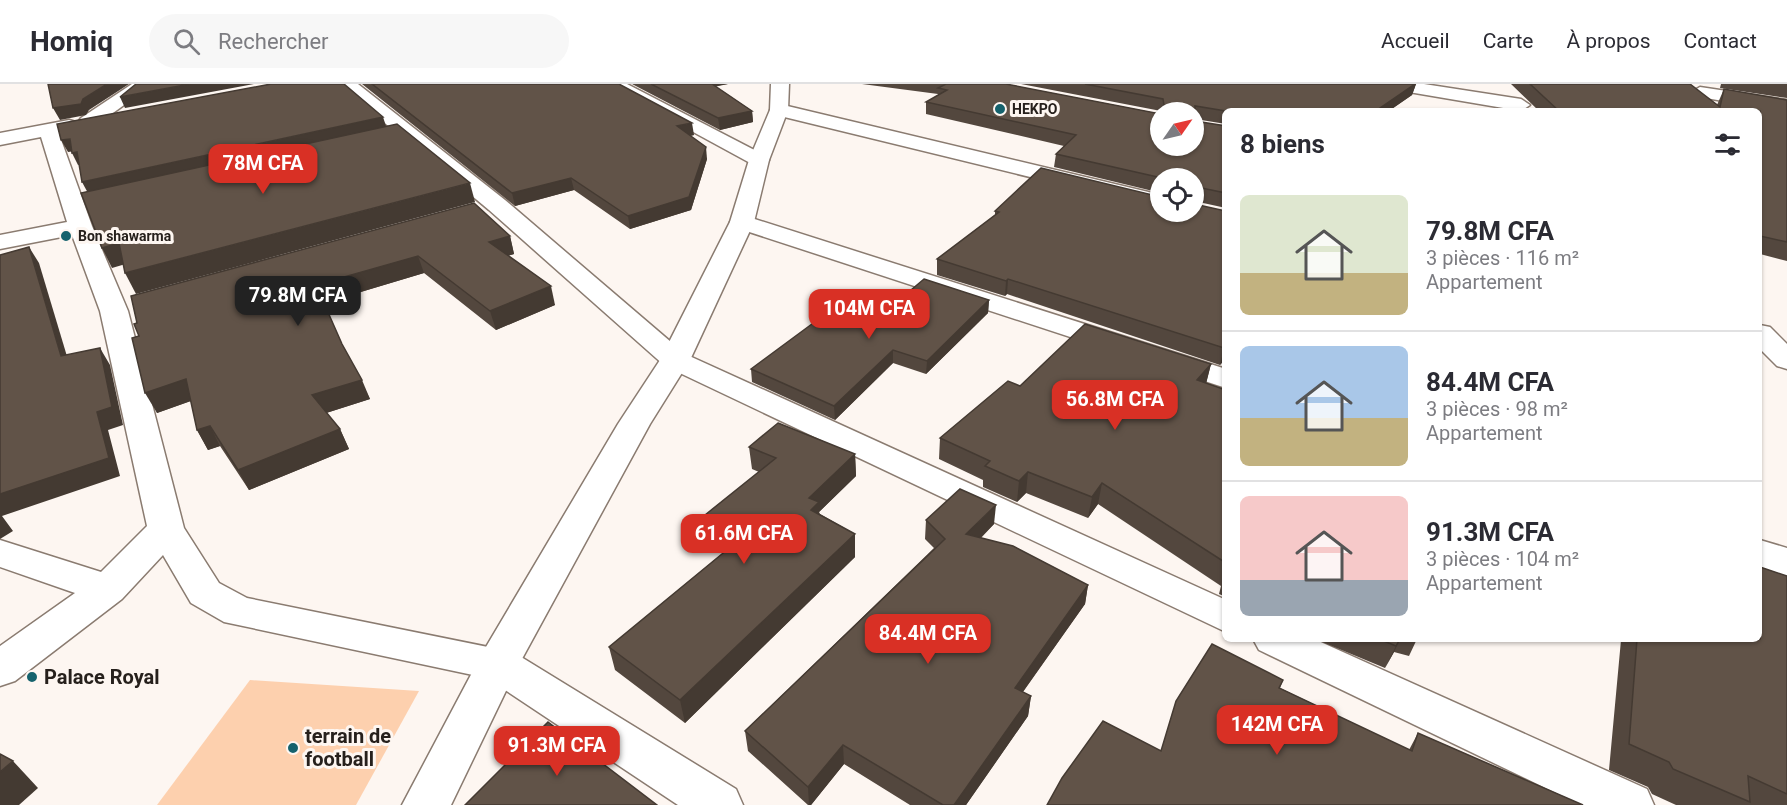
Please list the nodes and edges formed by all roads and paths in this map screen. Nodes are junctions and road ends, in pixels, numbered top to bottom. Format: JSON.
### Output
{"nodes":[{"id":1,"x":144,"y":84,"type":"edge"},
{"id":2,"x":346,"y":84,"type":"edge"},
{"id":3,"x":614,"y":84,"type":"edge"},
{"id":4,"x":1391,"y":84,"type":"edge"},
{"id":5,"x":1498,"y":84,"type":"edge"},
{"id":6,"x":1703,"y":88,"type":"edge"},
{"id":7,"x":780,"y":97,"type":"edge"},
{"id":8,"x":1787,"y":106,"type":"edge"},
{"id":9,"x":1524,"y":108,"type":"edge"},
{"id":10,"x":1692,"y":108,"type":"edge"},
{"id":11,"x":134,"y":114,"type":"edge"},
{"id":12,"x":88,"y":123,"type":"junction"},
{"id":13,"x":48,"y":130,"type":"junction"},
{"id":14,"x":0,"y":139,"type":"edge"},
{"id":15,"x":759,"y":160,"type":"junction"},
{"id":16,"x":1150,"y":199,"type":"edge"},
{"id":17,"x":497,"y":205,"type":"junction"},
{"id":18,"x":84,"y":212,"type":"junction"},
{"id":19,"x":466,"y":213,"type":"edge"},
{"id":20,"x":742,"y":222,"type":"junction"},
{"id":21,"x":0,"y":242,"type":"edge"},
{"id":22,"x":675,"y":360,"type":"junction"},
{"id":23,"x":1222,"y":378,"type":"edge"},
{"id":24,"x":166,"y":529,"type":"junction"},
{"id":25,"x":0,"y":553,"type":"edge"},
{"id":26,"x":1762,"y":554,"type":"edge"},
{"id":27,"x":1787,"y":562,"type":"edge"},
{"id":28,"x":108,"y":589,"type":"junction"},
{"id":29,"x":1222,"y":614,"type":"edge"},
{"id":30,"x":1280,"y":642,"type":"edge"},
{"id":31,"x":498,"y":664,"type":"junction"},
{"id":32,"x":0,"y":669,"type":"edge"},
{"id":33,"x":426,"y":805,"type":"edge"},
{"id":34,"x":718,"y":805,"type":"edge"},
{"id":35,"x":1630,"y":805,"type":"edge"}],
"edges":[{"from":1,"to":12,"type":"street"},
{"from":2,"to":17,"type":"street"},
{"from":3,"to":15,"type":"street"},
{"from":4,"to":9,"type":"street"},
{"from":5,"to":9,"type":"street"},
{"from":6,"to":8,"type":"street"},
{"from":6,"to":10,"type":"street"},
{"from":7,"to":15,"type":"street"},
{"from":7,"to":16,"type":"street"},
{"from":11,"to":12,"type":"street"},
{"from":12,"to":13,"type":"street"},
{"from":13,"to":14,"type":"street"},
{"from":13,"to":18,"type":"street"},
{"from":15,"to":20,"type":"street"},
{"from":17,"to":19,"type":"street"},
{"from":17,"to":22,"type":"street"},
{"from":18,"to":21,"type":"street"},
{"from":18,"to":24,"type":"street"},
{"from":20,"to":22,"type":"street"},
{"from":20,"to":23,"type":"street"},
{"from":22,"to":29,"type":"street"},
{"from":22,"to":31,"type":"street"},
{"from":24,"to":28,"type":"street"},
{"from":24,"to":31,"type":"street"},
{"from":25,"to":28,"type":"street"},
{"from":26,"to":27,"type":"street"},
{"from":28,"to":32,"type":"street"},
{"from":30,"to":35,"type":"street"},
{"from":31,"to":33,"type":"street"},
{"from":31,"to":34,"type":"street"}]}
